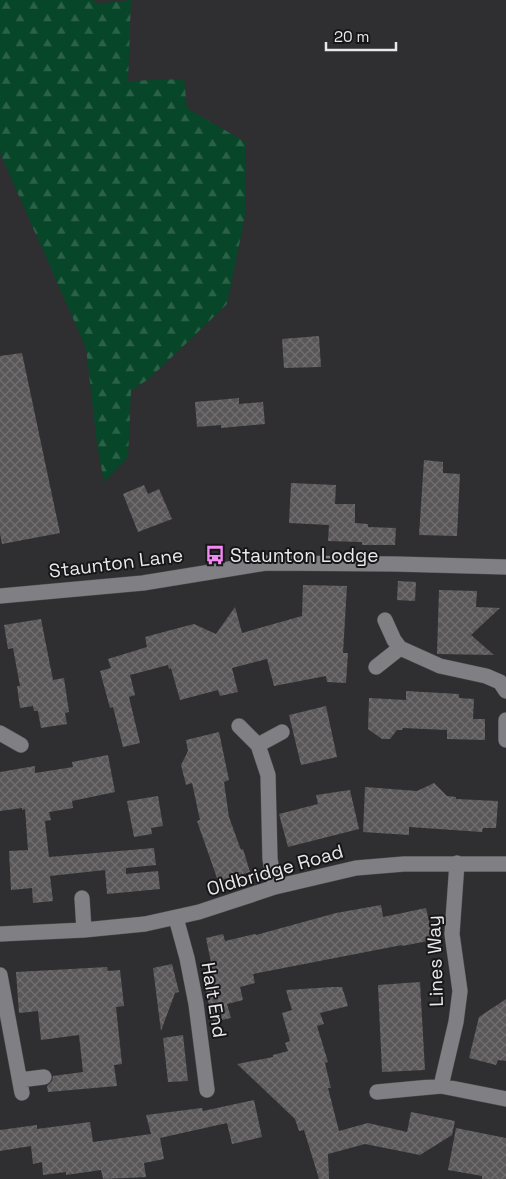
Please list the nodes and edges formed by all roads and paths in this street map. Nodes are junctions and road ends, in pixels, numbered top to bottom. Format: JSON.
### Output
{"nodes":[{"id":1,"x":506,"y":567,"type":"edge"},
{"id":2,"x":0,"y":596,"type":"edge"},
{"id":3,"x":385,"y":620,"type":"dead end"},
{"id":4,"x":400,"y":648,"type":"junction"},
{"id":5,"x":376,"y":666,"type":"dead end"},
{"id":6,"x":506,"y":691,"type":"edge"},
{"id":7,"x":506,"y":720,"type":"edge"},
{"id":8,"x":239,"y":726,"type":"dead end"},
{"id":9,"x":282,"y":732,"type":"dead end"},
{"id":10,"x":0,"y":733,"type":"edge"},
{"id":11,"x":506,"y":740,"type":"edge"},
{"id":12,"x":21,"y":745,"type":"dead end"},
{"id":13,"x":258,"y":745,"type":"junction"},
{"id":14,"x":457,"y":863,"type":"junction"},
{"id":15,"x":506,"y":864,"type":"edge"},
{"id":16,"x":275,"y":887,"type":"junction"},
{"id":17,"x":82,"y":898,"type":"dead end"},
{"id":18,"x":176,"y":918,"type":"junction"},
{"id":19,"x":84,"y":930,"type":"junction"},
{"id":20,"x":0,"y":934,"type":"edge"},
{"id":21,"x":0,"y":975,"type":"edge"},
{"id":22,"x":44,"y":1077,"type":"dead end"},
{"id":23,"x":441,"y":1086,"type":"junction"},
{"id":24,"x":207,"y":1090,"type":"dead end"},
{"id":25,"x":377,"y":1092,"type":"dead end"},
{"id":26,"x":506,"y":1099,"type":"edge"}],
"edges":[{"from":1,"to":2,"type":"street","name":"Staunton Lane"},
{"from":3,"to":4,"type":"street"},
{"from":4,"to":5,"type":"street"},
{"from":4,"to":6,"type":"street"},
{"from":7,"to":11,"type":"street"},
{"from":8,"to":13,"type":"street"},
{"from":9,"to":13,"type":"street"},
{"from":10,"to":12,"type":"street"},
{"from":13,"to":16,"type":"street"},
{"from":14,"to":15,"type":"street","name":"Oldbridge Road"},
{"from":14,"to":16,"type":"street","name":"Oldbridge Road"},
{"from":14,"to":23,"type":"street","name":"Lines Way"},
{"from":16,"to":18,"type":"street","name":"Oldbridge Road"},
{"from":17,"to":19,"type":"street"},
{"from":18,"to":19,"type":"street","name":"Oldbridge Road"},
{"from":18,"to":24,"type":"street","name":"Halt End"},
{"from":19,"to":20,"type":"street","name":"Oldbridge Road"},
{"from":21,"to":22,"type":"street"},
{"from":23,"to":25,"type":"street"},
{"from":23,"to":26,"type":"street"}]}
